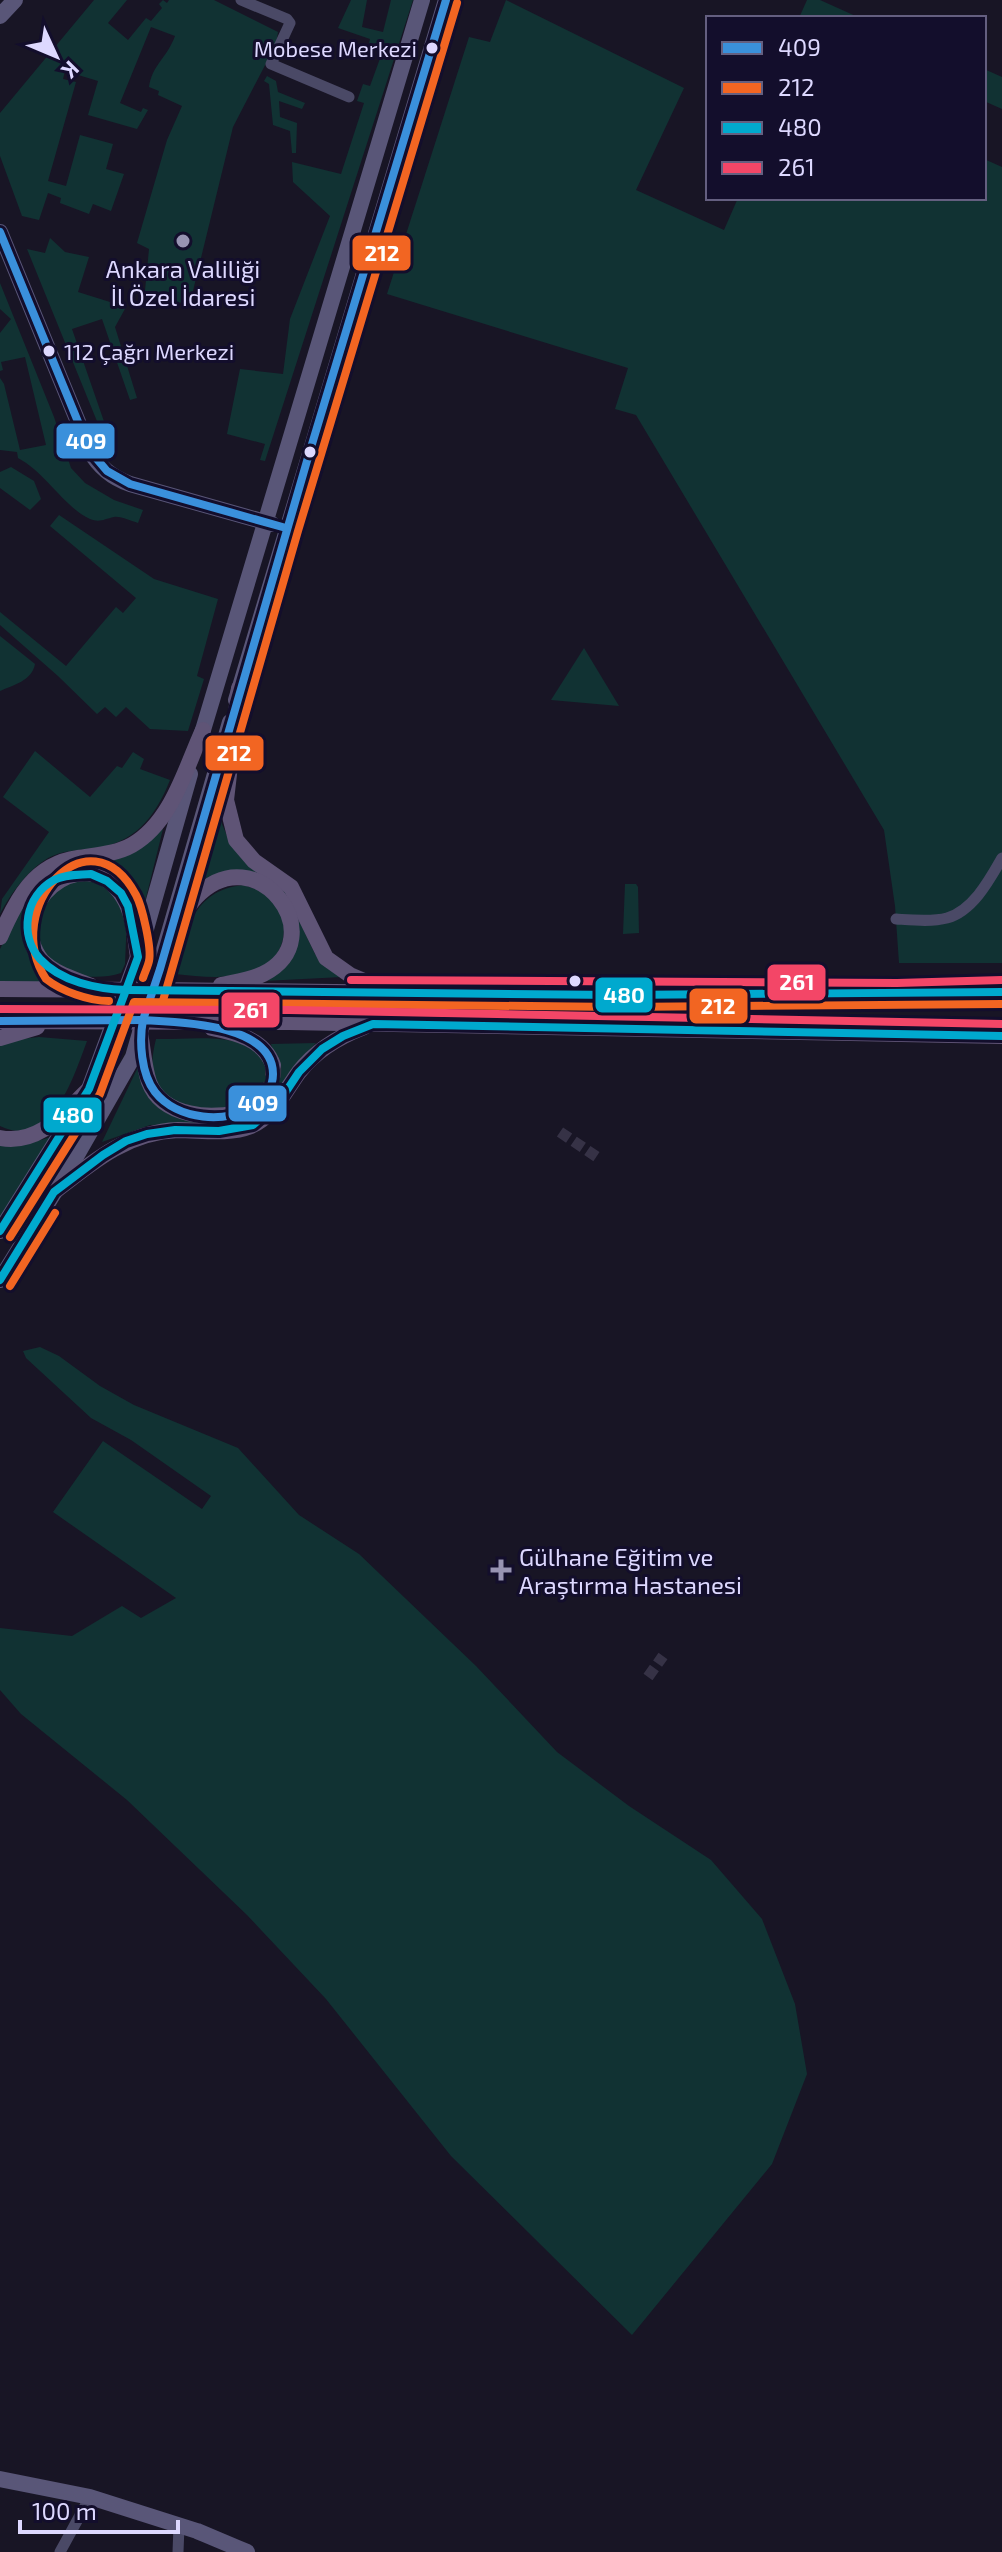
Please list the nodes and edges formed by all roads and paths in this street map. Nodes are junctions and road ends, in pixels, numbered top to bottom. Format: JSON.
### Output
{"nodes":[{"id":1,"x":15,"y":0,"type":"edge"},
{"id":2,"x":241,"y":0,"type":"edge"},
{"id":3,"x":422,"y":0,"type":"edge"},
{"id":4,"x":446,"y":0,"type":"edge"},
{"id":5,"x":0,"y":16,"type":"edge"},
{"id":6,"x":349,"y":97,"type":"dead end"},
{"id":7,"x":0,"y":232,"type":"edge"},
{"id":8,"x":264,"y":521,"type":"junction"},
{"id":9,"x":286,"y":528,"type":"junction"},
{"id":10,"x":239,"y":688,"type":"junction"},
{"id":11,"x":203,"y":730,"type":"junction"},
{"id":12,"x":1002,"y":858,"type":"edge"},
{"id":13,"x":896,"y":919,"type":"dead end"},
{"id":14,"x":0,"y":937,"type":"edge"},
{"id":15,"x":138,"y":957,"type":"junction"},
{"id":16,"x":161,"y":963,"type":"junction"},
{"id":17,"x":0,"y":989,"type":"edge"},
{"id":18,"x":100,"y":989,"type":"junction"},
{"id":19,"x":188,"y":991,"type":"junction"},
{"id":20,"x":1002,"y":992,"type":"edge"},
{"id":21,"x":392,"y":993,"type":"junction"},
{"id":22,"x":63,"y":1020,"type":"junction"},
{"id":23,"x":0,"y":1021,"type":"edge"},
{"id":24,"x":171,"y":1021,"type":"junction"},
{"id":25,"x":373,"y":1024,"type":"junction"},
{"id":26,"x":1002,"y":1036,"type":"edge"},
{"id":27,"x":0,"y":1038,"type":"edge"},
{"id":28,"x":139,"y":1060,"type":"junction"},
{"id":29,"x":273,"y":1065,"type":"dead end"},
{"id":30,"x":89,"y":1089,"type":"junction"},
{"id":31,"x":243,"y":1111,"type":"tunnel mouth"},
{"id":32,"x":0,"y":1138,"type":"edge"},
{"id":33,"x":54,"y":1192,"type":"junction"},
{"id":34,"x":0,"y":1231,"type":"edge"},
{"id":35,"x":0,"y":1280,"type":"edge"},
{"id":36,"x":0,"y":2479,"type":"edge"},
{"id":37,"x":90,"y":2497,"type":"junction"},
{"id":38,"x":179,"y":2526,"type":"junction"},
{"id":39,"x":60,"y":2552,"type":"edge"},
{"id":40,"x":178,"y":2552,"type":"edge"},
{"id":41,"x":247,"y":2552,"type":"edge"}],
"edges":[{"from":1,"to":5,"type":"main road"},
{"from":2,"to":6,"type":"street"},
{"from":3,"to":8,"type":"main road"},
{"from":4,"to":9,"type":"main road"},
{"from":7,"to":8,"type":"main road"},
{"from":8,"to":9,"type":"main road"},
{"from":8,"to":11,"type":"main road"},
{"from":9,"to":10,"type":"main road"},
{"from":10,"to":16,"type":"main road"},
{"from":10,"to":21,"type":"main road"},
{"from":11,"to":14,"type":"main road"},
{"from":11,"to":15,"type":"main road"},
{"from":12,"to":13,"type":"street"},
{"from":15,"to":18,"type":"main road"},
{"from":15,"to":30,"type":"main road"},
{"from":16,"to":19,"type":"main road"},
{"from":16,"to":28,"type":"main road"},
{"from":17,"to":18,"type":"main road"},
{"from":18,"to":19,"type":"main road"},
{"from":19,"to":21,"type":"main road"},
{"from":20,"to":21,"type":"main road"},
{"from":22,"to":23,"type":"main road"},
{"from":22,"to":24,"type":"main road"},
{"from":22,"to":27,"type":"main road"},
{"from":24,"to":25,"type":"main road"},
{"from":24,"to":29,"type":"main road"},
{"from":25,"to":26,"type":"main road"},
{"from":25,"to":33,"type":"main road"},
{"from":28,"to":31,"type":"main road"},
{"from":28,"to":33,"type":"main road"},
{"from":30,"to":32,"type":"main road"},
{"from":30,"to":34,"type":"main road"},
{"from":33,"to":35,"type":"main road"},
{"from":36,"to":37,"type":"main road"},
{"from":37,"to":38,"type":"main road"},
{"from":37,"to":39,"type":"street"},
{"from":38,"to":40,"type":"street"},
{"from":38,"to":41,"type":"main road"}]}
